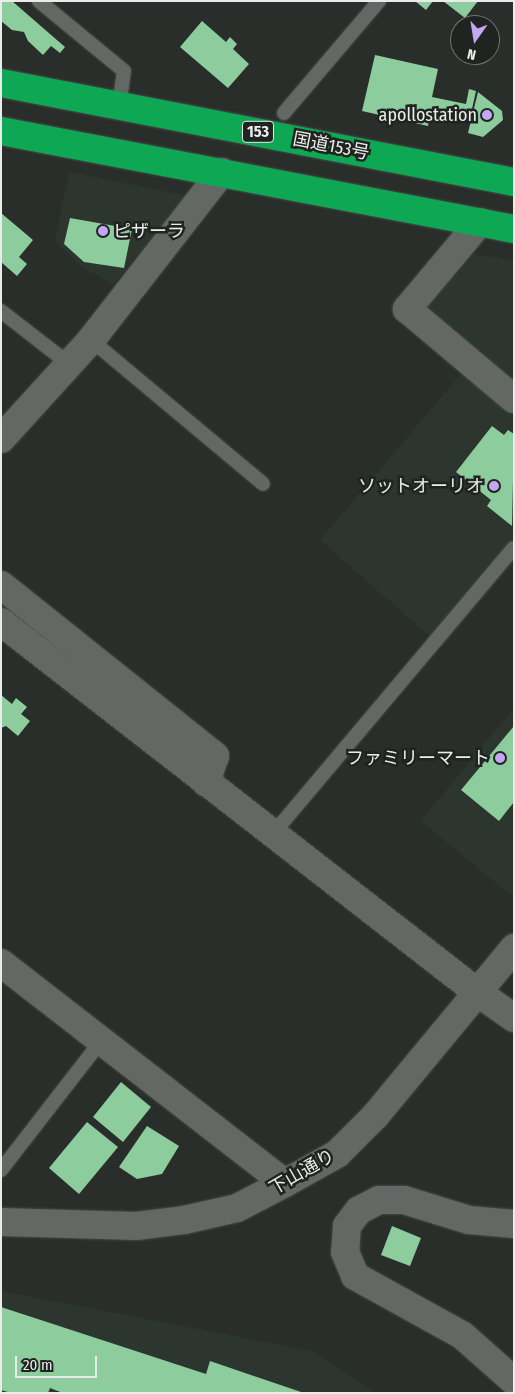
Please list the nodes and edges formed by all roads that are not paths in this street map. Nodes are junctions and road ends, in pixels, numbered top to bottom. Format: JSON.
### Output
{"nodes":[{"id":1,"x":38,"y":1,"type":"edge"},
{"id":2,"x":379,"y":1,"type":"edge"},
{"id":3,"x":1,"y":83,"type":"edge"},
{"id":4,"x":119,"y":106,"type":"junction"},
{"id":5,"x":284,"y":113,"type":"dead end"},
{"id":6,"x":1,"y":131,"type":"edge"},
{"id":7,"x":222,"y":172,"type":"junction"},
{"id":8,"x":514,"y":182,"type":"edge"},
{"id":9,"x":480,"y":222,"type":"junction"},
{"id":10,"x":514,"y":229,"type":"edge"},
{"id":11,"x":1,"y":311,"type":"edge"},
{"id":12,"x":91,"y":340,"type":"junction"},
{"id":13,"x":69,"y":364,"type":"junction"},
{"id":14,"x":514,"y":399,"type":"edge"},
{"id":15,"x":1,"y":439,"type":"edge"},
{"id":16,"x":263,"y":484,"type":"dead end"},
{"id":17,"x":514,"y":548,"type":"edge"},
{"id":18,"x":1,"y":585,"type":"edge"},
{"id":19,"x":1,"y":622,"type":"edge"},
{"id":20,"x":206,"y":782,"type":"junction"},
{"id":21,"x":272,"y":835,"type":"junction"},
{"id":22,"x":514,"y":948,"type":"edge"},
{"id":23,"x":1,"y":963,"type":"edge"},
{"id":24,"x":477,"y":992,"type":"junction"},
{"id":25,"x":514,"y":1018,"type":"edge"},
{"id":26,"x":101,"y":1041,"type":"junction"},
{"id":27,"x":1,"y":1170,"type":"edge"},
{"id":28,"x":286,"y":1183,"type":"junction"},
{"id":29,"x":1,"y":1222,"type":"edge"},
{"id":30,"x":514,"y":1224,"type":"edge"},
{"id":31,"x":514,"y":1382,"type":"edge"}],
"edges":[{"from":1,"to":4,"type":"lane"},
{"from":2,"to":5,"type":"lane"},
{"from":3,"to":4,"type":"highway","name":"国道153号","number":"153"},
{"from":4,"to":8,"type":"highway","name":"国道153号","number":"153"},
{"from":6,"to":7,"type":"highway"},
{"from":7,"to":9,"type":"highway"},
{"from":7,"to":12,"type":"street"},
{"from":9,"to":10,"type":"highway"},
{"from":9,"to":14,"type":"street"},
{"from":11,"to":13,"type":"lane"},
{"from":12,"to":13,"type":"street"},
{"from":12,"to":16,"type":"lane"},
{"from":13,"to":15,"type":"street"},
{"from":17,"to":21,"type":"lane"},
{"from":18,"to":20,"type":"street"},
{"from":19,"to":20,"type":"street"},
{"from":20,"to":21,"type":"street"},
{"from":21,"to":24,"type":"street"},
{"from":22,"to":24,"type":"street","name":"下山通り"},
{"from":23,"to":26,"type":"street"},
{"from":24,"to":25,"type":"street"},
{"from":24,"to":28,"type":"street","name":"下山通り"},
{"from":26,"to":27,"type":"lane"},
{"from":26,"to":28,"type":"street"},
{"from":28,"to":29,"type":"street","name":"下山通り"},
{"from":30,"to":31,"type":"street"}]}
